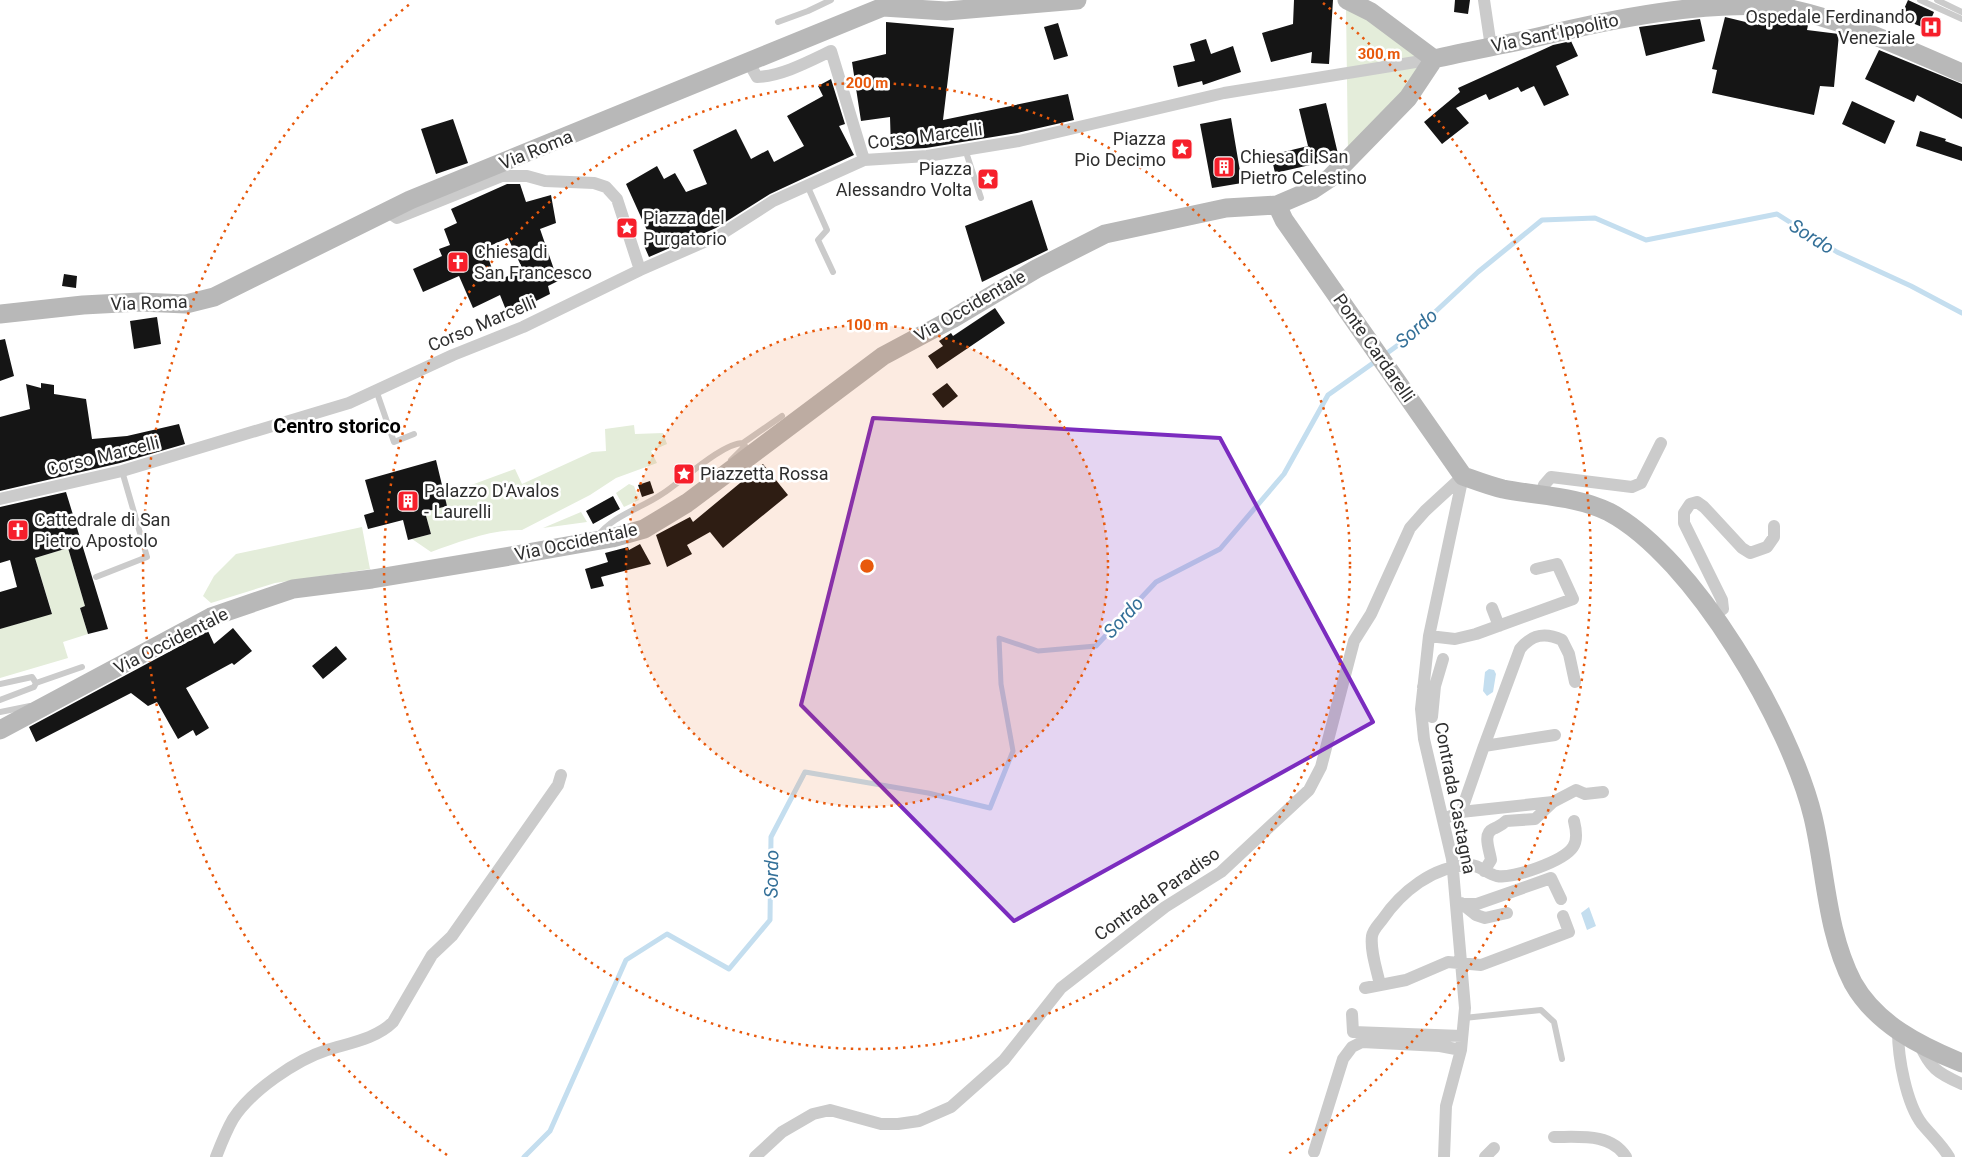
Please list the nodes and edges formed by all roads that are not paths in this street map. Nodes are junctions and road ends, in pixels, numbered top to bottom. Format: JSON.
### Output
{"nodes":[{"id":1,"x":831,"y":0,"type":"edge"},
{"id":2,"x":1077,"y":0,"type":"edge"},
{"id":3,"x":1347,"y":0,"type":"edge"},
{"id":4,"x":1484,"y":0,"type":"edge"},
{"id":5,"x":1920,"y":0,"type":"edge"},
{"id":6,"x":1937,"y":0,"type":"edge"},
{"id":7,"x":1962,"y":12,"type":"edge"},
{"id":8,"x":1962,"y":19,"type":"edge"},
{"id":9,"x":778,"y":22,"type":"dead end"},
{"id":10,"x":1491,"y":47,"type":"junction"},
{"id":11,"x":1434,"y":59,"type":"junction"},
{"id":12,"x":749,"y":63,"type":"junction"},
{"id":13,"x":1962,"y":73,"type":"edge"},
{"id":14,"x":965,"y":149,"type":"junction"},
{"id":15,"x":864,"y":160,"type":"junction"},
{"id":16,"x":806,"y":184,"type":"junction"},
{"id":17,"x":981,"y":198,"type":"dead end"},
{"id":18,"x":388,"y":212,"type":"junction"},
{"id":19,"x":1280,"y":212,"type":"junction"},
{"id":20,"x":640,"y":270,"type":"junction"},
{"id":21,"x":833,"y":272,"type":"dead end"},
{"id":22,"x":0,"y":314,"type":"edge"},
{"id":23,"x":376,"y":390,"type":"junction"},
{"id":24,"x":782,"y":416,"type":"dead end"},
{"id":25,"x":414,"y":434,"type":"dead end"},
{"id":26,"x":743,"y":443,"type":"junction"},
{"id":27,"x":1661,"y":443,"type":"dead end"},
{"id":28,"x":122,"y":471,"type":"junction"},
{"id":29,"x":726,"y":473,"type":"junction"},
{"id":30,"x":1464,"y":476,"type":"junction"},
{"id":31,"x":1541,"y":494,"type":"junction"},
{"id":32,"x":0,"y":499,"type":"edge"},
{"id":33,"x":1774,"y":526,"type":"dead end"},
{"id":34,"x":593,"y":541,"type":"junction"},
{"id":35,"x":1536,"y":569,"type":"dead end"},
{"id":36,"x":96,"y":577,"type":"dead end"},
{"id":37,"x":1492,"y":608,"type":"dead end"},
{"id":38,"x":1712,"y":616,"type":"junction"},
{"id":39,"x":1499,"y":626,"type":"junction"},
{"id":40,"x":1429,"y":636,"type":"junction"},
{"id":41,"x":1443,"y":659,"type":"dead end"},
{"id":42,"x":82,"y":667,"type":"dead end"},
{"id":43,"x":36,"y":682,"type":"junction"},
{"id":44,"x":1575,"y":682,"type":"dead end"},
{"id":45,"x":0,"y":684,"type":"edge"},
{"id":46,"x":1429,"y":686,"type":"junction"},
{"id":47,"x":0,"y":700,"type":"edge"},
{"id":48,"x":51,"y":703,"type":"junction"},
{"id":49,"x":0,"y":712,"type":"edge"},
{"id":50,"x":1432,"y":717,"type":"dead end"},
{"id":51,"x":0,"y":730,"type":"edge"},
{"id":52,"x":1555,"y":735,"type":"dead end"},
{"id":53,"x":1484,"y":746,"type":"junction"},
{"id":54,"x":561,"y":775,"type":"dead end"},
{"id":55,"x":1603,"y":792,"type":"dead end"},
{"id":56,"x":1553,"y":802,"type":"junction"},
{"id":57,"x":1461,"y":812,"type":"junction"},
{"id":58,"x":1443,"y":819,"type":"junction"},
{"id":59,"x":1574,"y":821,"type":"dead end"},
{"id":60,"x":1453,"y":866,"type":"junction"},
{"id":61,"x":1484,"y":871,"type":"junction"},
{"id":62,"x":1561,"y":899,"type":"dead end"},
{"id":63,"x":1460,"y":903,"type":"junction"},
{"id":64,"x":1507,"y":913,"type":"dead end"},
{"id":65,"x":1563,"y":916,"type":"dead end"},
{"id":66,"x":1461,"y":962,"type":"junction"},
{"id":67,"x":1380,"y":985,"type":"junction"},
{"id":68,"x":1365,"y":988,"type":"dead end"},
{"id":69,"x":1352,"y":1014,"type":"dead end"},
{"id":70,"x":1464,"y":1018,"type":"junction"},
{"id":71,"x":1898,"y":1031,"type":"junction"},
{"id":72,"x":1462,"y":1036,"type":"junction"},
{"id":73,"x":1919,"y":1043,"type":"junction"},
{"id":74,"x":1461,"y":1050,"type":"junction"},
{"id":75,"x":1562,"y":1059,"type":"dead end"},
{"id":76,"x":1962,"y":1063,"type":"edge"},
{"id":77,"x":1962,"y":1084,"type":"edge"},
{"id":78,"x":1554,"y":1137,"type":"dead end"},
{"id":79,"x":1314,"y":1152,"type":"dead end"},
{"id":80,"x":216,"y":1157,"type":"edge"},
{"id":81,"x":754,"y":1157,"type":"edge"},
{"id":82,"x":1444,"y":1157,"type":"edge"},
{"id":83,"x":1626,"y":1157,"type":"edge"},
{"id":84,"x":1950,"y":1157,"type":"edge"}],
"edges":[{"from":1,"to":9,"type":"lane"},
{"from":2,"to":12,"type":"main road","name":"Via Roma"},
{"from":3,"to":11,"type":"main road"},
{"from":4,"to":10,"type":"street"},
{"from":5,"to":8,"type":"lane"},
{"from":6,"to":7,"type":"lane"},
{"from":10,"to":11,"type":"main road","name":"Via Sant'Ippolito"},
{"from":10,"to":13,"type":"main road","name":"Via Sant'Ippolito"},
{"from":11,"to":14,"type":"street","name":"Corso Marcelli"},
{"from":11,"to":19,"type":"main road","name":"Via Occidentale"},
{"from":12,"to":15,"type":"street"},
{"from":12,"to":18,"type":"main road","name":"Via Roma"},
{"from":14,"to":15,"type":"street","name":"Corso Marcelli"},
{"from":14,"to":17,"type":"lane"},
{"from":15,"to":16,"type":"street","name":"Corso Marcelli"},
{"from":16,"to":20,"type":"street","name":"Corso Marcelli"},
{"from":16,"to":21,"type":"lane"},
{"from":18,"to":20,"type":"street"},
{"from":18,"to":22,"type":"main road","name":"Via Roma"},
{"from":19,"to":29,"type":"main road","name":"Via Occidentale"},
{"from":19,"to":30,"type":"main road","name":"Ponte Cardarelli"},
{"from":20,"to":23,"type":"street","name":"Corso Marcelli"},
{"from":23,"to":25,"type":"lane"},
{"from":23,"to":28,"type":"street","name":"Corso Marcelli"},
{"from":24,"to":26,"type":"lane"},
{"from":26,"to":29,"type":"lane"},
{"from":26,"to":34,"type":"lane"},
{"from":27,"to":31,"type":"street"},
{"from":28,"to":32,"type":"street","name":"Corso Marcelli"},
{"from":28,"to":36,"type":"lane"},
{"from":29,"to":34,"type":"main road","name":"Via Occidentale"},
{"from":30,"to":31,"type":"main road"},
{"from":30,"to":40,"type":"street","name":"Contrada Castagna"},
{"from":30,"to":81,"type":"street","name":"Contrada Paradiso"},
{"from":31,"to":38,"type":"main road"},
{"from":33,"to":38,"type":"street"},
{"from":34,"to":48,"type":"main road","name":"Via Occidentale"},
{"from":35,"to":39,"type":"street"},
{"from":37,"to":39,"type":"street"},
{"from":38,"to":71,"type":"main road"},
{"from":39,"to":40,"type":"street"},
{"from":40,"to":46,"type":"street","name":"Contrada Castagna"},
{"from":41,"to":46,"type":"street"},
{"from":42,"to":43,"type":"lane"},
{"from":43,"to":45,"type":"lane"},
{"from":43,"to":47,"type":"lane"},
{"from":44,"to":53,"type":"street"},
{"from":46,"to":50,"type":"street"},
{"from":46,"to":58,"type":"street","name":"Contrada Castagna"},
{"from":48,"to":49,"type":"lane"},
{"from":48,"to":51,"type":"main road","name":"Via Occidentale"},
{"from":52,"to":53,"type":"street"},
{"from":53,"to":57,"type":"street"},
{"from":54,"to":80,"type":"street"},
{"from":55,"to":56,"type":"street"},
{"from":56,"to":57,"type":"street"},
{"from":56,"to":61,"type":"street"},
{"from":57,"to":58,"type":"street"},
{"from":58,"to":60,"type":"street","name":"Contrada Castagna"},
{"from":59,"to":61,"type":"street"},
{"from":60,"to":61,"type":"street"},
{"from":60,"to":63,"type":"street","name":"Contrada Castagna"},
{"from":60,"to":67,"type":"street"},
{"from":62,"to":63,"type":"street"},
{"from":63,"to":64,"type":"street"},
{"from":63,"to":66,"type":"street","name":"Contrada Castagna"},
{"from":65,"to":66,"type":"street"},
{"from":66,"to":67,"type":"street"},
{"from":66,"to":70,"type":"street","name":"Contrada Castagna"},
{"from":67,"to":68,"type":"street"},
{"from":69,"to":72,"type":"street"},
{"from":70,"to":72,"type":"street","name":"Contrada Castagna"},
{"from":70,"to":75,"type":"lane"},
{"from":71,"to":73,"type":"main road"},
{"from":71,"to":84,"type":"street"},
{"from":72,"to":74,"type":"street","name":"Contrada Castagna"},
{"from":73,"to":76,"type":"main road"},
{"from":73,"to":77,"type":"street"},
{"from":74,"to":79,"type":"street"},
{"from":74,"to":82,"type":"street","name":"Contrada Castagna"},
{"from":78,"to":83,"type":"street"}]}
